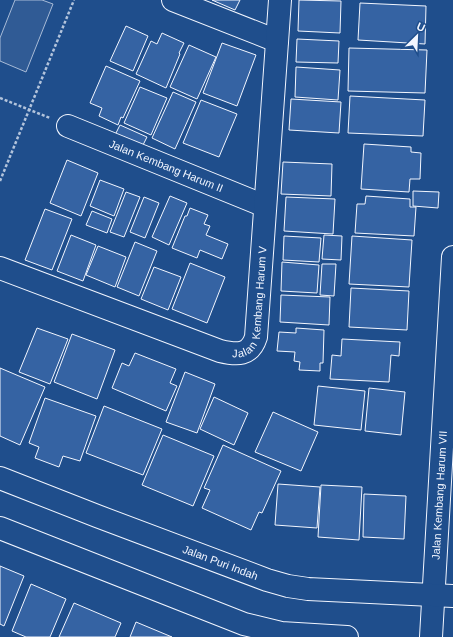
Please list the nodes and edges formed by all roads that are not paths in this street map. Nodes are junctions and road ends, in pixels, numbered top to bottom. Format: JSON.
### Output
{"nodes":[{"id":1,"x":173,"y":0,"type":"edge"},
{"id":2,"x":280,"y":0,"type":"edge"},
{"id":3,"x":277,"y":41,"type":"junction"},
{"id":4,"x":68,"y":126,"type":"road end"},
{"id":5,"x":264,"y":206,"type":"junction"},
{"id":6,"x":453,"y":257,"type":"edge"},
{"id":7,"x":0,"y":268,"type":"edge"},
{"id":8,"x":0,"y":478,"type":"edge"},
{"id":9,"x":0,"y":528,"type":"edge"},
{"id":10,"x":443,"y":595,"type":"edge"},
{"id":11,"x":347,"y":637,"type":"edge"},
{"id":12,"x":431,"y":637,"type":"edge"}],
"edges":[{"from":1,"to":3,"type":"street"},
{"from":2,"to":3,"type":"street","name":"Jalan Kembang Harum V"},
{"from":3,"to":5,"type":"street","name":"Jalan Kembang Harum V"},
{"from":4,"to":5,"type":"street","name":"Jalan Kembang Harum II"},
{"from":5,"to":7,"type":"street","name":"Jalan Kembang Harum V"},
{"from":6,"to":10,"type":"street","name":"Jalan Kembang Harum VII"},
{"from":8,"to":10,"type":"street","name":"Jalan Puri Indah"},
{"from":9,"to":11,"type":"street"},
{"from":10,"to":12,"type":"street","name":"Jalan Kembang Harum VII"}]}
